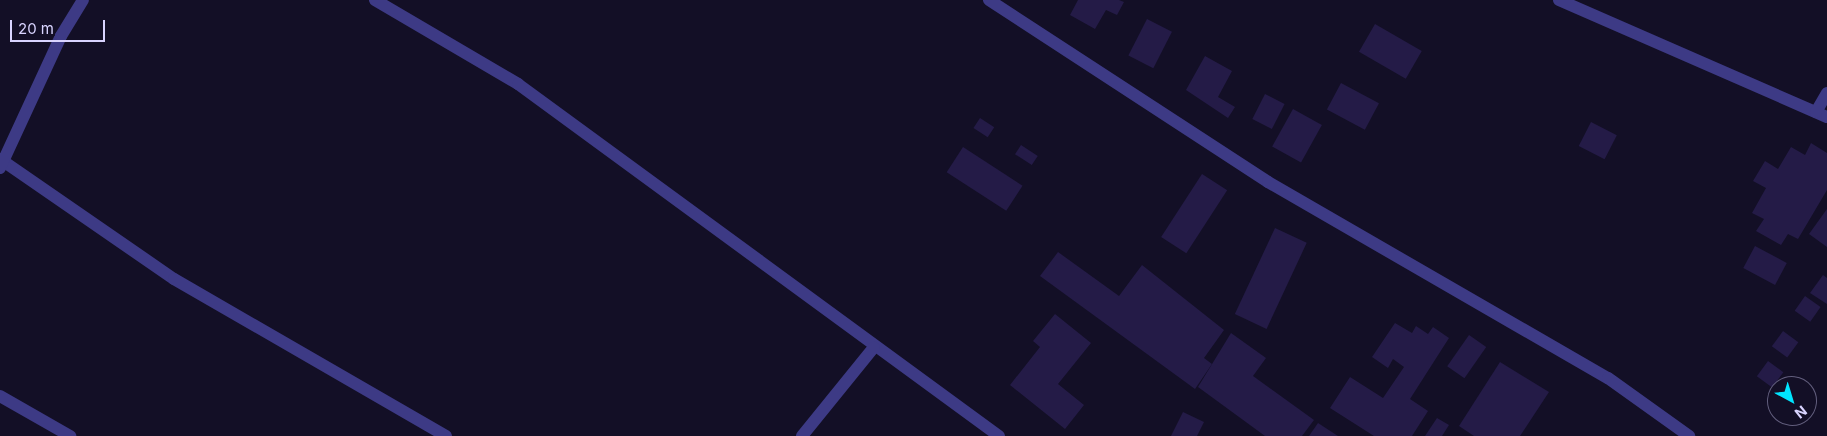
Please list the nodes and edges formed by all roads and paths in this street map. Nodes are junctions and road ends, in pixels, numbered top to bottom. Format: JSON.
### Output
{"nodes":[{"id":1,"x":83,"y":0,"type":"edge"},
{"id":2,"x":376,"y":0,"type":"edge"},
{"id":3,"x":988,"y":0,"type":"edge"},
{"id":4,"x":1558,"y":0,"type":"edge"},
{"id":5,"x":1827,"y":93,"type":"edge"},
{"id":6,"x":1822,"y":115,"type":"edge"},
{"id":7,"x":1,"y":162,"type":"edge"},
{"id":8,"x":874,"y":347,"type":"junction"},
{"id":9,"x":0,"y":396,"type":"edge"},
{"id":10,"x":70,"y":436,"type":"edge"},
{"id":11,"x":446,"y":436,"type":"edge"},
{"id":12,"x":802,"y":436,"type":"edge"},
{"id":13,"x":999,"y":436,"type":"edge"},
{"id":14,"x":1689,"y":436,"type":"edge"}],
"edges":[{"from":1,"to":7,"type":"street"},
{"from":2,"to":8,"type":"street"},
{"from":3,"to":14,"type":"street"},
{"from":4,"to":6,"type":"street"},
{"from":5,"to":6,"type":"street"},
{"from":7,"to":11,"type":"street"},
{"from":8,"to":12,"type":"street"},
{"from":8,"to":13,"type":"street"},
{"from":9,"to":10,"type":"street"}]}
